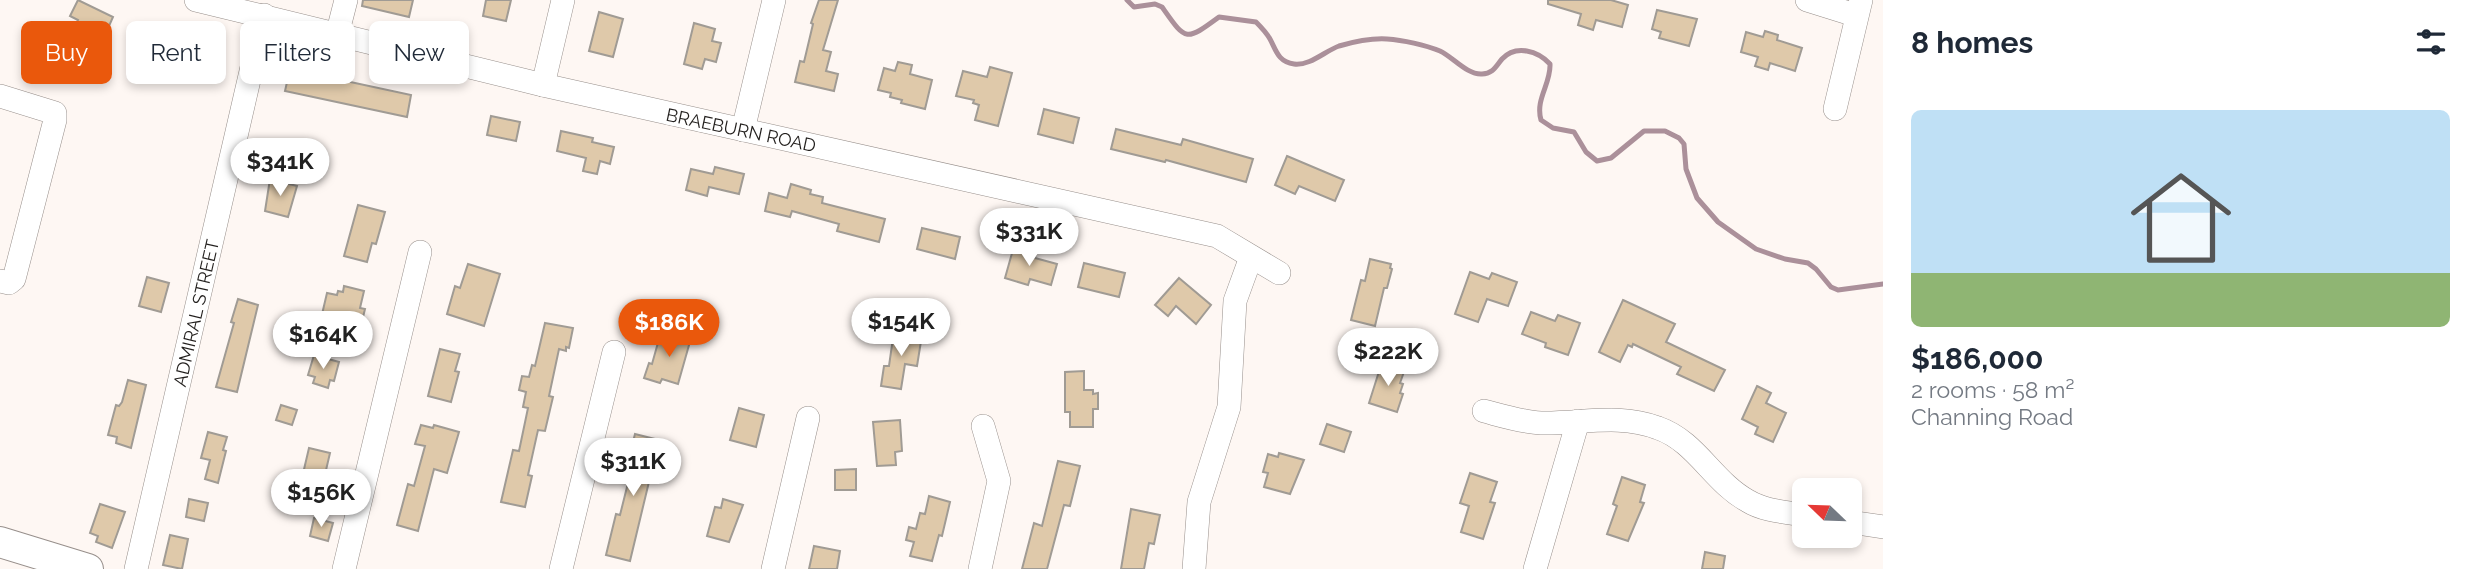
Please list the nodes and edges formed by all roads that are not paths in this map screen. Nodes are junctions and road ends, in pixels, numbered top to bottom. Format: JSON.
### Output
{"nodes":[{"id":1,"x":196,"y":0,"type":"edge"},
{"id":2,"x":346,"y":0,"type":"edge"},
{"id":3,"x":563,"y":0,"type":"edge"},
{"id":4,"x":774,"y":0,"type":"edge"},
{"id":5,"x":1807,"y":0,"type":"edge"},
{"id":6,"x":1858,"y":7,"type":"edge"},
{"id":7,"x":264,"y":15,"type":"junction"},
{"id":8,"x":287,"y":21,"type":"edge"},
{"id":9,"x":340,"y":21,"type":"edge"},
{"id":10,"x":355,"y":38,"type":"edge"},
{"id":11,"x":543,"y":85,"type":"junction"},
{"id":12,"x":0,"y":96,"type":"edge"},
{"id":13,"x":1835,"y":109,"type":"dead end"},
{"id":14,"x":743,"y":130,"type":"junction"},
{"id":15,"x":420,"y":252,"type":"dead end"},
{"id":16,"x":1251,"y":257,"type":"junction"},
{"id":17,"x":1279,"y":274,"type":"dead end"},
{"id":18,"x":0,"y":281,"type":"edge"},
{"id":19,"x":614,"y":352,"type":"dead end"},
{"id":20,"x":1484,"y":411,"type":"dead end"},
{"id":21,"x":808,"y":418,"type":"dead end"},
{"id":22,"x":1578,"y":421,"type":"junction"},
{"id":23,"x":983,"y":426,"type":"dead end"},
{"id":24,"x":1792,"y":512,"type":"edge"},
{"id":25,"x":1862,"y":524,"type":"edge"},
{"id":26,"x":1883,"y":527,"type":"edge"},
{"id":27,"x":11,"y":553,"type":"edge"},
{"id":28,"x":88,"y":569,"type":"edge"},
{"id":29,"x":136,"y":569,"type":"edge"},
{"id":30,"x":344,"y":569,"type":"edge"},
{"id":31,"x":561,"y":569,"type":"edge"},
{"id":32,"x":773,"y":569,"type":"edge"},
{"id":33,"x":980,"y":569,"type":"edge"},
{"id":34,"x":1194,"y":569,"type":"edge"},
{"id":35,"x":1535,"y":569,"type":"edge"}],
"edges":[{"from":1,"to":7,"type":"street","name":"BRAEBURN ROAD"},
{"from":2,"to":9,"type":"street"},
{"from":3,"to":11,"type":"street"},
{"from":4,"to":14,"type":"street"},
{"from":5,"to":6,"type":"street"},
{"from":6,"to":13,"type":"street"},
{"from":7,"to":8,"type":"street","name":"BRAEBURN ROAD"},
{"from":7,"to":29,"type":"street","name":"ADMIRAL STREET"},
{"from":10,"to":11,"type":"street","name":"BRAEBURN ROAD"},
{"from":11,"to":14,"type":"street","name":"BRAEBURN ROAD"},
{"from":12,"to":18,"type":"street"},
{"from":14,"to":16,"type":"street","name":"BRAEBURN ROAD"},
{"from":15,"to":30,"type":"street"},
{"from":16,"to":17,"type":"street","name":"BRAEBURN ROAD"},
{"from":16,"to":34,"type":"street"},
{"from":19,"to":31,"type":"street"},
{"from":20,"to":22,"type":"street"},
{"from":21,"to":32,"type":"street"},
{"from":22,"to":24,"type":"street"},
{"from":22,"to":35,"type":"street"},
{"from":23,"to":33,"type":"street"},
{"from":25,"to":26,"type":"street"},
{"from":27,"to":28,"type":"main road"}]}
